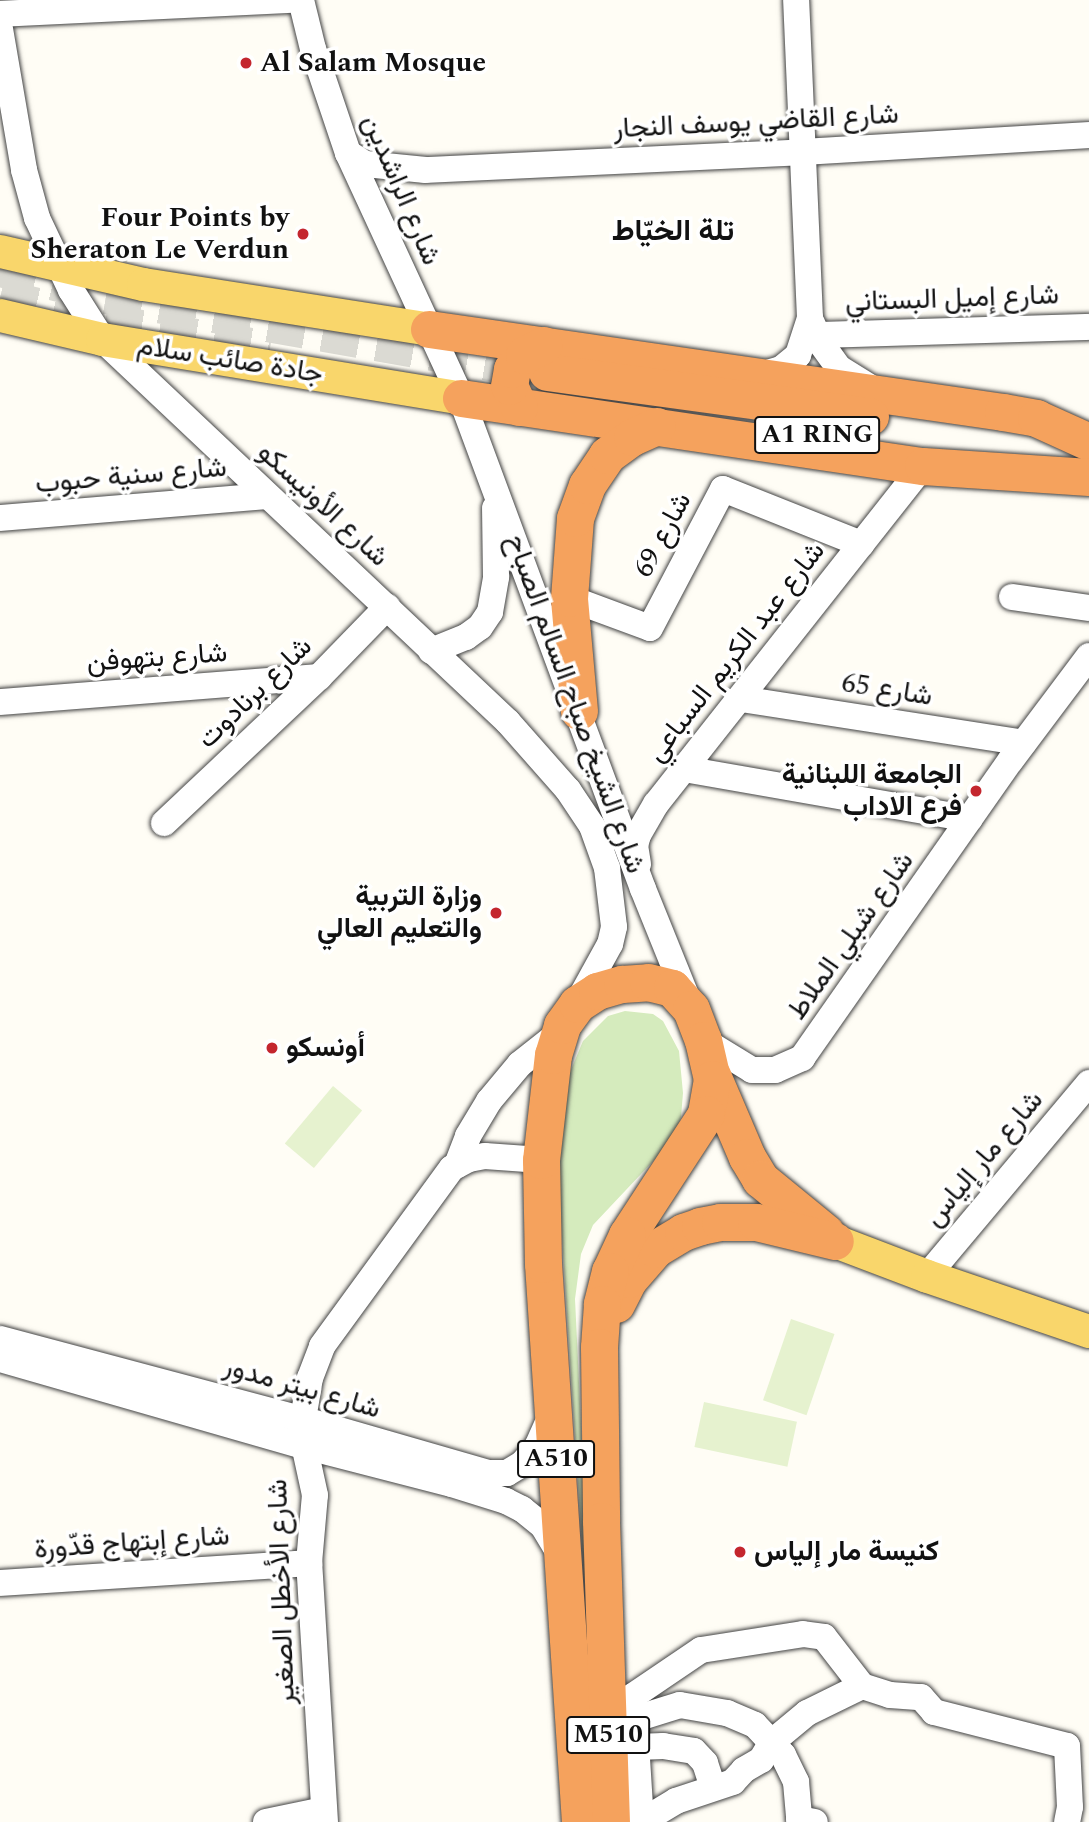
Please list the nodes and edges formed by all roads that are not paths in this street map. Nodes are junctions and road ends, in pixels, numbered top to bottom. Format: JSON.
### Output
{"nodes":[{"id":1,"x":290,"y":0,"type":"edge"},
{"id":2,"x":300,"y":0,"type":"edge"},
{"id":3,"x":796,"y":0,"type":"edge"},
{"id":4,"x":0,"y":14,"type":"edge"},
{"id":5,"x":0,"y":29,"type":"edge"},
{"id":6,"x":1089,"y":135,"type":"edge"},
{"id":7,"x":803,"y":152,"type":"junction"},
{"id":8,"x":348,"y":153,"type":"junction"},
{"id":9,"x":426,"y":170,"type":"junction"},
{"id":10,"x":373,"y":212,"type":"junction"},
{"id":11,"x":0,"y":251,"type":"edge"},
{"id":12,"x":59,"y":267,"type":"junction"},
{"id":13,"x":0,"y":315,"type":"edge"},
{"id":14,"x":813,"y":327,"type":"junction"},
{"id":15,"x":1089,"y":327,"type":"edge"},
{"id":16,"x":429,"y":329,"type":"junction"},
{"id":17,"x":102,"y":339,"type":"junction"},
{"id":18,"x":760,"y":375,"type":"junction"},
{"id":19,"x":539,"y":380,"type":"junction"},
{"id":20,"x":881,"y":393,"type":"junction"},
{"id":21,"x":461,"y":398,"type":"junction"},
{"id":22,"x":657,"y":426,"type":"junction"},
{"id":23,"x":1089,"y":444,"type":"edge"},
{"id":24,"x":923,"y":466,"type":"junction"},
{"id":25,"x":1089,"y":477,"type":"edge"},
{"id":26,"x":493,"y":480,"type":"junction"},
{"id":27,"x":266,"y":496,"type":"junction"},
{"id":28,"x":0,"y":518,"type":"edge"},
{"id":29,"x":861,"y":544,"type":"junction"},
{"id":30,"x":1012,"y":597,"type":"dead end"},
{"id":31,"x":569,"y":598,"type":"junction"},
{"id":32,"x":387,"y":607,"type":"junction"},
{"id":33,"x":1089,"y":608,"type":"edge"},
{"id":34,"x":431,"y":651,"type":"junction"},
{"id":35,"x":1089,"y":656,"type":"edge"},
{"id":36,"x":319,"y":677,"type":"junction"},
{"id":37,"x":741,"y":699,"type":"junction"},
{"id":38,"x":2,"y":702,"type":"edge"},
{"id":39,"x":579,"y":711,"type":"junction"},
{"id":40,"x":1024,"y":743,"type":"junction"},
{"id":41,"x":684,"y":769,"type":"junction"},
{"id":42,"x":970,"y":819,"type":"junction"},
{"id":43,"x":164,"y":823,"type":"dead end"},
{"id":44,"x":643,"y":890,"type":"junction"},
{"id":45,"x":568,"y":1019,"type":"junction"},
{"id":46,"x":701,"y":1036,"type":"junction"},
{"id":47,"x":1089,"y":1083,"type":"edge"},
{"id":48,"x":541,"y":1160,"type":"junction"},
{"id":49,"x":457,"y":1165,"type":"junction"},
{"id":50,"x":835,"y":1241,"type":"junction"},
{"id":51,"x":927,"y":1276,"type":"junction"},
{"id":52,"x":1089,"y":1331,"type":"edge"},
{"id":53,"x":0,"y":1339,"type":"edge"},
{"id":54,"x":599,"y":1347,"type":"junction"},
{"id":55,"x":0,"y":1359,"type":"edge"},
{"id":56,"x":553,"y":1409,"type":"junction"},
{"id":57,"x":222,"y":1410,"type":"junction"},
{"id":58,"x":301,"y":1419,"type":"junction"},
{"id":59,"x":304,"y":1446,"type":"junction"},
{"id":60,"x":561,"y":1555,"type":"junction"},
{"id":61,"x":309,"y":1563,"type":"junction"},
{"id":62,"x":0,"y":1583,"type":"edge"},
{"id":63,"x":604,"y":1647,"type":"junction"},
{"id":64,"x":567,"y":1653,"type":"junction"},
{"id":65,"x":862,"y":1686,"type":"junction"},
{"id":66,"x":635,"y":1719,"type":"junction"},
{"id":67,"x":772,"y":1742,"type":"junction"},
{"id":68,"x":637,"y":1747,"type":"junction"},
{"id":69,"x":713,"y":1787,"type":"junction"},
{"id":70,"x":325,"y":1816,"type":"edge"},
{"id":71,"x":265,"y":1822,"type":"edge"},
{"id":72,"x":563,"y":1822,"type":"edge"},
{"id":73,"x":580,"y":1822,"type":"edge"},
{"id":74,"x":611,"y":1822,"type":"edge"},
{"id":75,"x":632,"y":1822,"type":"edge"},
{"id":76,"x":815,"y":1822,"type":"edge"},
{"id":77,"x":1067,"y":1822,"type":"edge"}],
"edges":[{"from":1,"to":4,"type":"street"},
{"from":2,"to":8,"type":"street","name":"شارع الراشدين"},
{"from":3,"to":7,"type":"street"},
{"from":5,"to":12,"type":"street","name":"شارع الأونيسكو"},
{"from":6,"to":7,"type":"street","name":"شارع القاضي يوسف النجار"},
{"from":7,"to":9,"type":"street","name":"شارع القاضي يوسف النجار"},
{"from":7,"to":14,"type":"street"},
{"from":8,"to":9,"type":"street","name":"شارع القاضي يوسف النجار"},
{"from":8,"to":10,"type":"street","name":"شارع الراشدين"},
{"from":9,"to":10,"type":"street","name":"شارع القاضي يوسف النجار"},
{"from":10,"to":16,"type":"street","name":"شارع الراشدين"},
{"from":11,"to":12,"type":"main road"},
{"from":12,"to":16,"type":"main road"},
{"from":12,"to":17,"type":"street","name":"شارع الأونيسكو"},
{"from":13,"to":17,"type":"main road","name":"جادة صائب سلام"},
{"from":14,"to":15,"type":"street","name":"شارع إميل البستاني"},
{"from":14,"to":18,"type":"street"},
{"from":14,"to":20,"type":"street"},
{"from":16,"to":19,"type":"highway"},
{"from":16,"to":21,"type":"street","name":"شارع الراشدين"},
{"from":17,"to":21,"type":"main road","name":"جادة صائب سلام"},
{"from":17,"to":27,"type":"street","name":"شارع الأونيسكو"},
{"from":18,"to":19,"type":"highway"},
{"from":18,"to":20,"type":"highway"},
{"from":19,"to":21,"type":"highway"},
{"from":19,"to":22,"type":"highway"},
{"from":19,"to":23,"type":"highway","number":"A1 RING"},
{"from":19,"to":25,"type":"highway","number":"A1 RING"},
{"from":20,"to":23,"type":"highway"},
{"from":21,"to":26,"type":"street","name":"شارع الشيخ صباح السالم الصباح"},
{"from":22,"to":24,"type":"highway"},
{"from":22,"to":31,"type":"highway"},
{"from":24,"to":25,"type":"highway"},
{"from":24,"to":29,"type":"street","name":"شارع عبد الكريم السباعي"},
{"from":26,"to":34,"type":"street"},
{"from":26,"to":39,"type":"street","name":"شارع الشيخ صباح السالم الصباح"},
{"from":27,"to":28,"type":"street","name":"شارع سنية حبوب"},
{"from":27,"to":32,"type":"street","name":"شارع الأونيسكو"},
{"from":29,"to":31,"type":"street","name":"شارع 69"},
{"from":29,"to":37,"type":"street","name":"شارع عبد الكريم السباعي"},
{"from":30,"to":33,"type":"street"},
{"from":31,"to":39,"type":"highway"},
{"from":32,"to":34,"type":"street","name":"شارع الأونيسكو"},
{"from":32,"to":36,"type":"street","name":"شارع برنادوت"},
{"from":34,"to":45,"type":"street","name":"شارع الأونيسكو"},
{"from":35,"to":40,"type":"street","name":"شارع شبلي الملاط"},
{"from":36,"to":38,"type":"street","name":"شارع بتهوفن"},
{"from":36,"to":43,"type":"street","name":"شارع برنادوت"},
{"from":37,"to":40,"type":"street","name":"شارع 65"},
{"from":37,"to":41,"type":"street","name":"شارع عبد الكريم السباعي"},
{"from":39,"to":44,"type":"street","name":"شارع الشيخ صباح السالم الصباح"},
{"from":40,"to":42,"type":"street","name":"شارع شبلي الملاط"},
{"from":41,"to":42,"type":"street"},
{"from":41,"to":44,"type":"street","name":"شارع عبد الكريم السباعي"},
{"from":42,"to":46,"type":"street","name":"شارع شبلي الملاط"},
{"from":44,"to":46,"type":"street","name":"شارع الشيخ صباح السالم الصباح"},
{"from":45,"to":46,"type":"highway"},
{"from":45,"to":48,"type":"highway","number":"A510"},
{"from":45,"to":49,"type":"street"},
{"from":46,"to":50,"type":"highway"},
{"from":46,"to":54,"type":"highway","number":"A510"},
{"from":47,"to":51,"type":"street","name":"شارع مار إلياس"},
{"from":48,"to":49,"type":"street"},
{"from":48,"to":56,"type":"highway","number":"A510"},
{"from":49,"to":58,"type":"street","name":"شارع الأخطل الصغير"},
{"from":50,"to":51,"type":"main road"},
{"from":50,"to":54,"type":"highway"},
{"from":51,"to":52,"type":"main road"},
{"from":53,"to":57,"type":"street","name":"شارع بيتر مدور"},
{"from":54,"to":63,"type":"highway","number":"A510"},
{"from":55,"to":57,"type":"street","name":"شارع بيتر مدور"},
{"from":56,"to":58,"type":"street","name":"شارع بيتر مدور"},
{"from":56,"to":60,"type":"highway","number":"A510"},
{"from":57,"to":58,"type":"street","name":"شارع بيتر مدور"},
{"from":57,"to":59,"type":"street","name":"شارع بيتر مدور"},
{"from":58,"to":59,"type":"street","name":"شارع الأخطل الصغير"},
{"from":59,"to":60,"type":"street","name":"شارع بيتر مدور"},
{"from":59,"to":61,"type":"street","name":"شارع الأخطل الصغير"},
{"from":60,"to":64,"type":"highway","number":"A510"},
{"from":61,"to":62,"type":"street","name":"شارع إبتهاج قدّورة"},
{"from":61,"to":70,"type":"street","name":"شارع الأخطل الصغير"},
{"from":63,"to":74,"type":"highway","number":"M510"},
{"from":63,"to":75,"type":"highway"},
{"from":64,"to":72,"type":"highway"},
{"from":64,"to":73,"type":"highway","number":"M510"},
{"from":65,"to":66,"type":"street"},
{"from":65,"to":67,"type":"street"},
{"from":65,"to":77,"type":"street"},
{"from":66,"to":67,"type":"street"},
{"from":66,"to":68,"type":"street"},
{"from":67,"to":69,"type":"street"},
{"from":67,"to":76,"type":"street"},
{"from":68,"to":69,"type":"street"},
{"from":68,"to":69,"type":"street"},
{"from":70,"to":71,"type":"street"}]}
